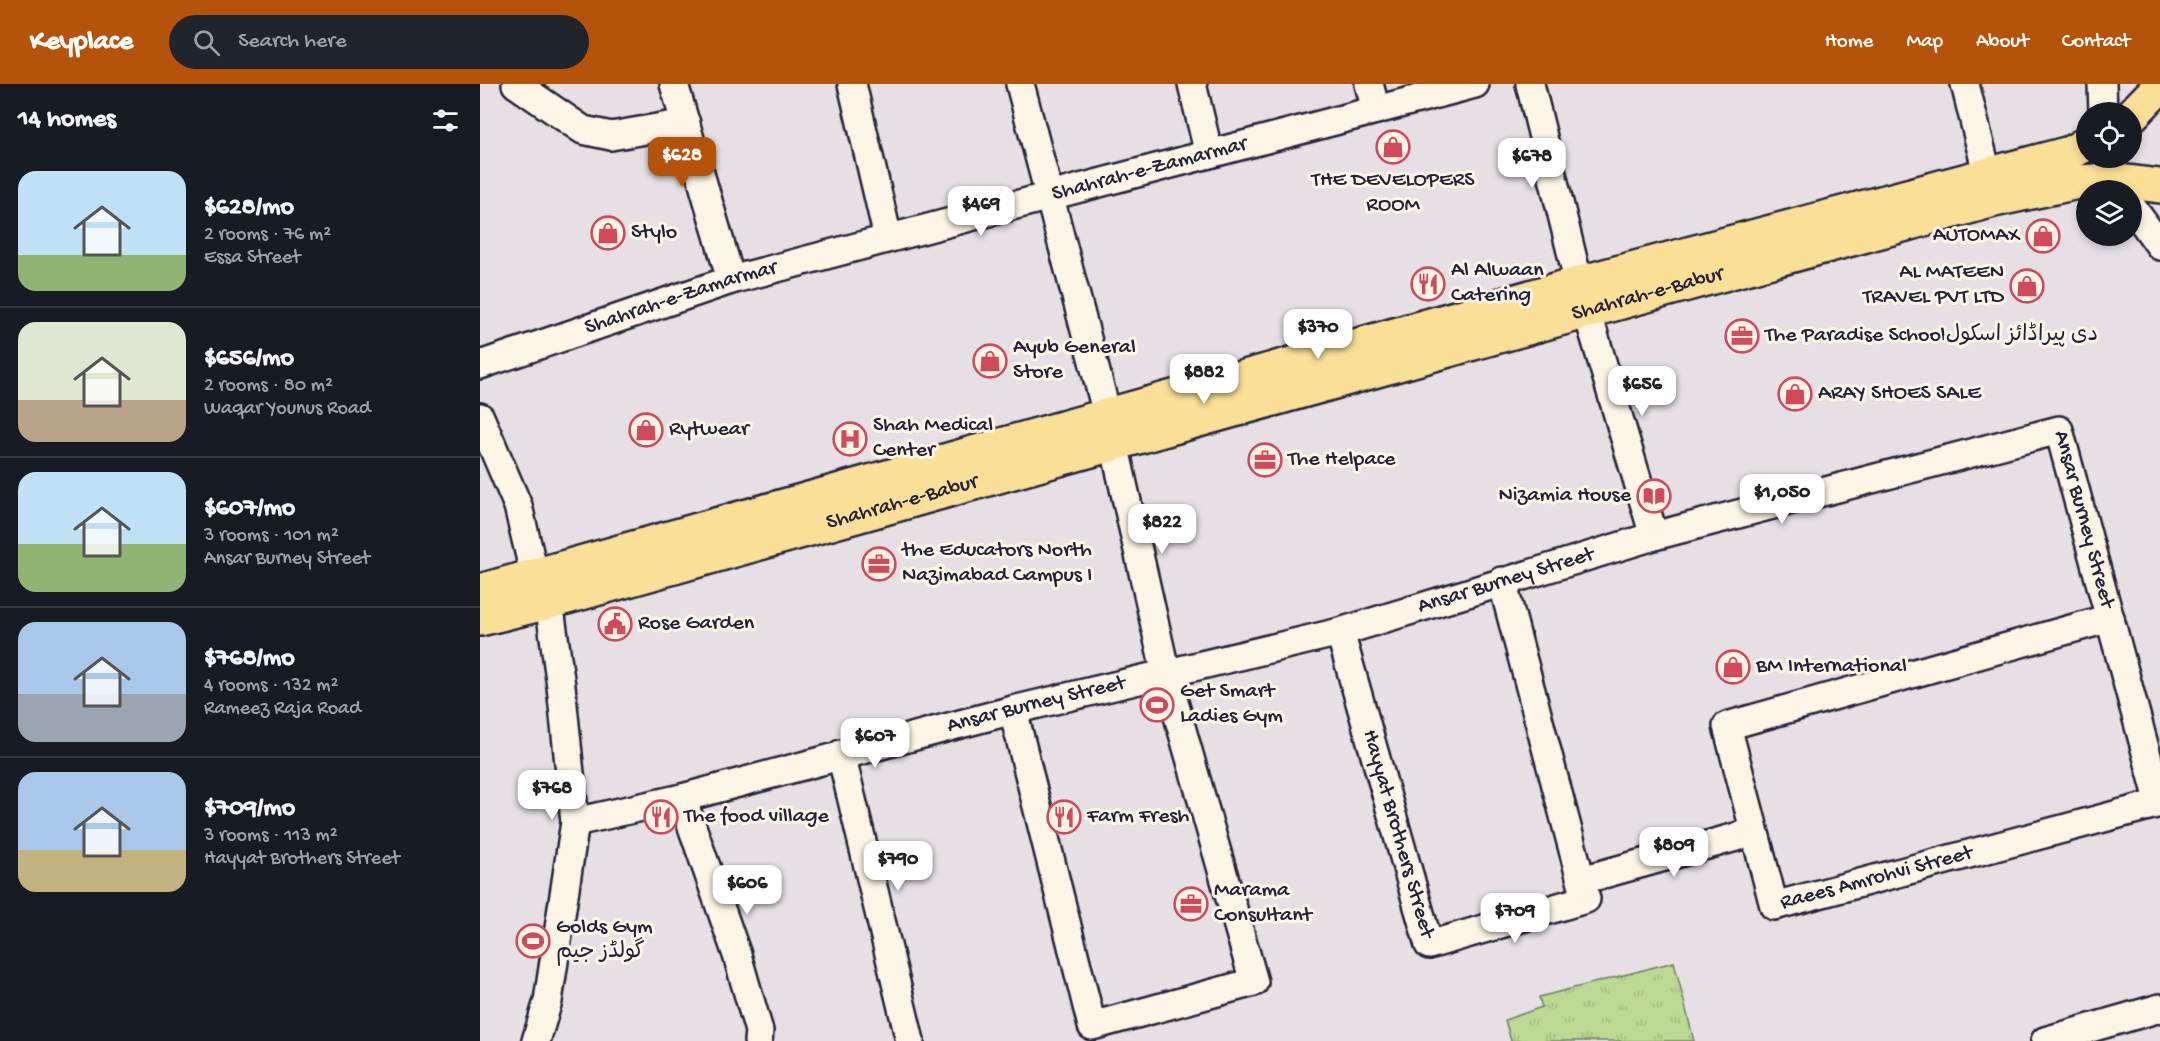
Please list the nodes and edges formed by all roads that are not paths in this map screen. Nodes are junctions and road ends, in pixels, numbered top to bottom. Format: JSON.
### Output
{"nodes":[{"id":1,"x":516,"y":84,"type":"edge"},
{"id":2,"x":674,"y":84,"type":"edge"},
{"id":3,"x":852,"y":84,"type":"edge"},
{"id":4,"x":1020,"y":84,"type":"edge"},
{"id":5,"x":1192,"y":84,"type":"edge"},
{"id":6,"x":1369,"y":84,"type":"edge"},
{"id":7,"x":1474,"y":84,"type":"edge"},
{"id":8,"x":1530,"y":84,"type":"edge"},
{"id":9,"x":1965,"y":84,"type":"edge"},
{"id":10,"x":2102,"y":84,"type":"edge"},
{"id":11,"x":2160,"y":86,"type":"edge"},
{"id":12,"x":2103,"y":102,"type":"edge"},
{"id":13,"x":2142,"y":105,"type":"edge"},
{"id":14,"x":1376,"y":110,"type":"junction"},
{"id":15,"x":686,"y":123,"type":"junction"},
{"id":16,"x":2076,"y":150,"type":"edge"},
{"id":17,"x":1209,"y":154,"type":"junction"},
{"id":18,"x":2113,"y":176,"type":"edge"},
{"id":19,"x":2160,"y":186,"type":"edge"},
{"id":20,"x":1991,"y":188,"type":"junction"},
{"id":21,"x":1051,"y":195,"type":"junction"},
{"id":22,"x":2142,"y":221,"type":"edge"},
{"id":23,"x":888,"y":238,"type":"junction"},
{"id":24,"x":2160,"y":246,"type":"edge"},
{"id":25,"x":731,"y":280,"type":"junction"},
{"id":26,"x":1583,"y":298,"type":"junction"},
{"id":27,"x":480,"y":365,"type":"edge"},
{"id":28,"x":480,"y":417,"type":"edge"},
{"id":29,"x":1111,"y":429,"type":"junction"},
{"id":30,"x":1653,"y":536,"type":"junction"},
{"id":31,"x":1502,"y":581,"type":"junction"},
{"id":32,"x":542,"y":590,"type":"junction"},
{"id":33,"x":480,"y":591,"type":"edge"},
{"id":34,"x":2110,"y":618,"type":"junction"},
{"id":35,"x":480,"y":619,"type":"edge"},
{"id":36,"x":1340,"y":632,"type":"junction"},
{"id":37,"x":1166,"y":675,"type":"junction"},
{"id":38,"x":1013,"y":710,"type":"junction"},
{"id":39,"x":841,"y":754,"type":"junction"},
{"id":40,"x":682,"y":798,"type":"junction"},
{"id":41,"x":2160,"y":804,"type":"edge"},
{"id":42,"x":575,"y":822,"type":"junction"},
{"id":43,"x":1754,"y":832,"type":"junction"},
{"id":44,"x":1582,"y":880,"type":"junction"},
{"id":45,"x":2160,"y":1008,"type":"edge"},
{"id":46,"x":536,"y":1041,"type":"edge"},
{"id":47,"x":758,"y":1041,"type":"edge"},
{"id":48,"x":910,"y":1041,"type":"edge"},
{"id":49,"x":2045,"y":1041,"type":"edge"}],
"edges":[{"from":1,"to":15,"type":"street"},
{"from":2,"to":15,"type":"street"},
{"from":3,"to":23,"type":"street"},
{"from":4,"to":21,"type":"street"},
{"from":5,"to":17,"type":"street"},
{"from":6,"to":14,"type":"street"},
{"from":7,"to":14,"type":"street","name":"Shahrah-e-Zamarmar"},
{"from":8,"to":26,"type":"street"},
{"from":9,"to":20,"type":"street"},
{"from":10,"to":12,"type":"street"},
{"from":11,"to":13,"type":"main road"},
{"from":14,"to":17,"type":"street","name":"Shahrah-e-Zamarmar"},
{"from":15,"to":25,"type":"street"},
{"from":16,"to":20,"type":"main road","name":"Shahrah-e-Babur"},
{"from":17,"to":21,"type":"street","name":"Shahrah-e-Zamarmar"},
{"from":18,"to":19,"type":"main road","name":"Shahrah-e-Babur"},
{"from":18,"to":20,"type":"main road","name":"Shahrah-e-Babur"},
{"from":20,"to":26,"type":"main road","name":"Shahrah-e-Babur"},
{"from":21,"to":23,"type":"street","name":"Shahrah-e-Zamarmar"},
{"from":21,"to":29,"type":"street"},
{"from":22,"to":24,"type":"street"},
{"from":23,"to":25,"type":"street","name":"Shahrah-e-Zamarmar"},
{"from":25,"to":27,"type":"street","name":"Shahrah-e-Zamarmar"},
{"from":26,"to":29,"type":"main road","name":"Shahrah-e-Babur"},
{"from":26,"to":30,"type":"street"},
{"from":28,"to":32,"type":"street"},
{"from":29,"to":32,"type":"main road","name":"Shahrah-e-Babur"},
{"from":29,"to":37,"type":"street"},
{"from":30,"to":31,"type":"street","name":"Ansar Burney Street"},
{"from":30,"to":34,"type":"street","name":"Ansar Burney Street"},
{"from":31,"to":36,"type":"street","name":"Ansar Burney Street"},
{"from":31,"to":44,"type":"street"},
{"from":32,"to":33,"type":"main road","name":"Shahrah-e-Babur"},
{"from":32,"to":35,"type":"main road","name":"Shahrah-e-Babur"},
{"from":32,"to":42,"type":"street"},
{"from":34,"to":41,"type":"street","name":"Ansar Burney Street"},
{"from":34,"to":43,"type":"street","name":"Raees Amrohvi Street"},
{"from":36,"to":37,"type":"street","name":"Ansar Burney Street"},
{"from":36,"to":44,"type":"street","name":"Hayyat Brothers Street"},
{"from":37,"to":38,"type":"street","name":"Ansar Burney Street"},
{"from":37,"to":38,"type":"street"},
{"from":38,"to":39,"type":"street","name":"Ansar Burney Street"},
{"from":39,"to":40,"type":"street","name":"Ansar Burney Street"},
{"from":39,"to":48,"type":"street"},
{"from":40,"to":42,"type":"street","name":"Ansar Burney Street"},
{"from":40,"to":47,"type":"street"},
{"from":41,"to":43,"type":"street","name":"Raees Amrohvi Street"},
{"from":42,"to":46,"type":"street"},
{"from":43,"to":44,"type":"street"},
{"from":45,"to":49,"type":"street"}]}
